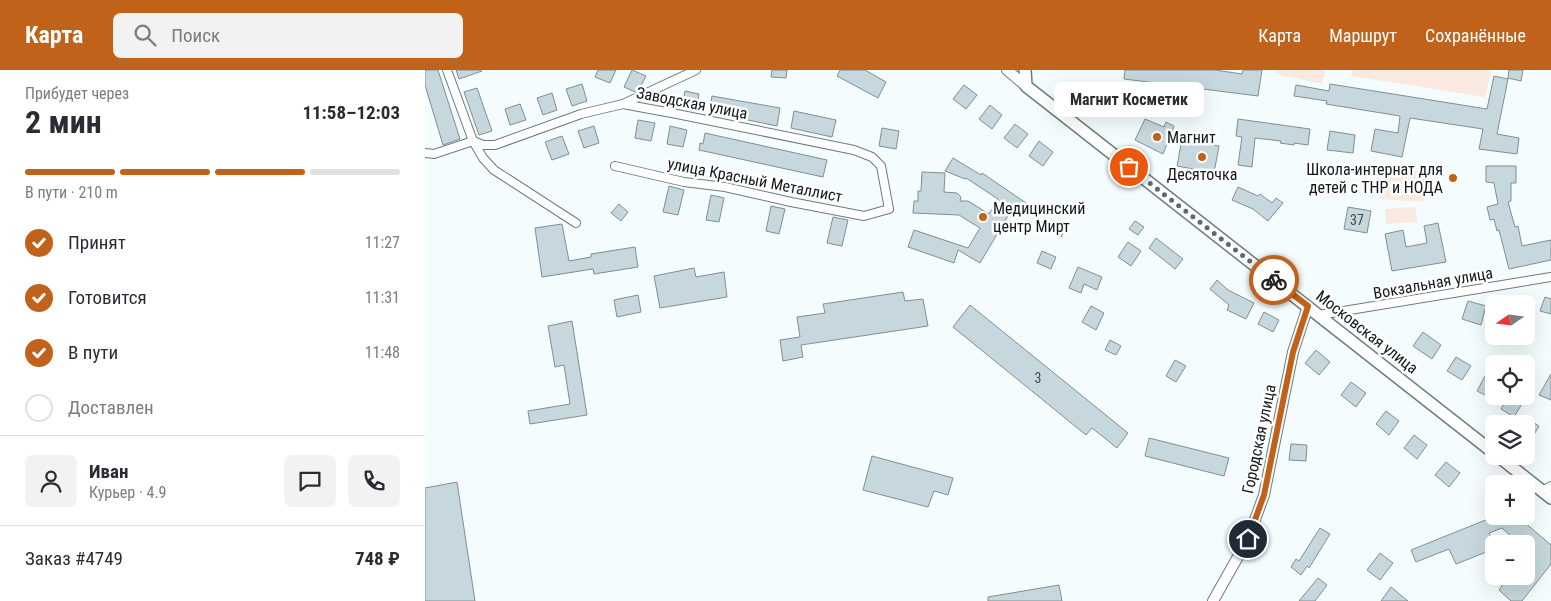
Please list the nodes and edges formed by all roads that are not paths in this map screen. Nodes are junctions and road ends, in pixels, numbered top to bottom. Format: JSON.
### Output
{"nodes":[{"id":1,"x":447,"y":70,"type":"edge"},
{"id":2,"x":696,"y":70,"type":"edge"},
{"id":3,"x":1007,"y":70,"type":"edge"},
{"id":4,"x":1025,"y":70,"type":"edge"},
{"id":5,"x":1026,"y":86,"type":"junction"},
{"id":6,"x":623,"y":104,"type":"junction"},
{"id":7,"x":473,"y":141,"type":"junction"},
{"id":8,"x":425,"y":153,"type":"edge"},
{"id":9,"x":615,"y":166,"type":"dead end"},
{"id":10,"x":889,"y":209,"type":"joint"},
{"id":11,"x":576,"y":223,"type":"dead end"},
{"id":12,"x":1551,"y":277,"type":"edge"},
{"id":13,"x":1308,"y":306,"type":"junction"},
{"id":14,"x":1319,"y":315,"type":"junction"},
{"id":15,"x":1485,"y":446,"type":"edge"},
{"id":16,"x":1510,"y":465,"type":"edge"},
{"id":17,"x":1548,"y":492,"type":"edge"},
{"id":18,"x":1213,"y":601,"type":"edge"}],
"edges":[{"from":1,"to":7,"type":"street"},
{"from":2,"to":6,"type":"street"},
{"from":3,"to":5,"type":"street","name":"Московская улица"},
{"from":4,"to":5,"type":"main road"},
{"from":5,"to":13,"type":"main road","name":"Московская улица"},
{"from":6,"to":7,"type":"street","name":"Заводская улица"},
{"from":6,"to":10,"type":"street","name":"Заводская улица"},
{"from":7,"to":8,"type":"street","name":"Заводская улица"},
{"from":7,"to":11,"type":"street"},
{"from":9,"to":10,"type":"street","name":"улица Красный Металлист"},
{"from":12,"to":14,"type":"street","name":"Вокзальная улица"},
{"from":13,"to":14,"type":"main road","name":"Московская улица"},
{"from":13,"to":18,"type":"street","name":"Городская улица"},
{"from":14,"to":15,"type":"main road","name":"Московская улица"},
{"from":16,"to":17,"type":"main road"}]}
